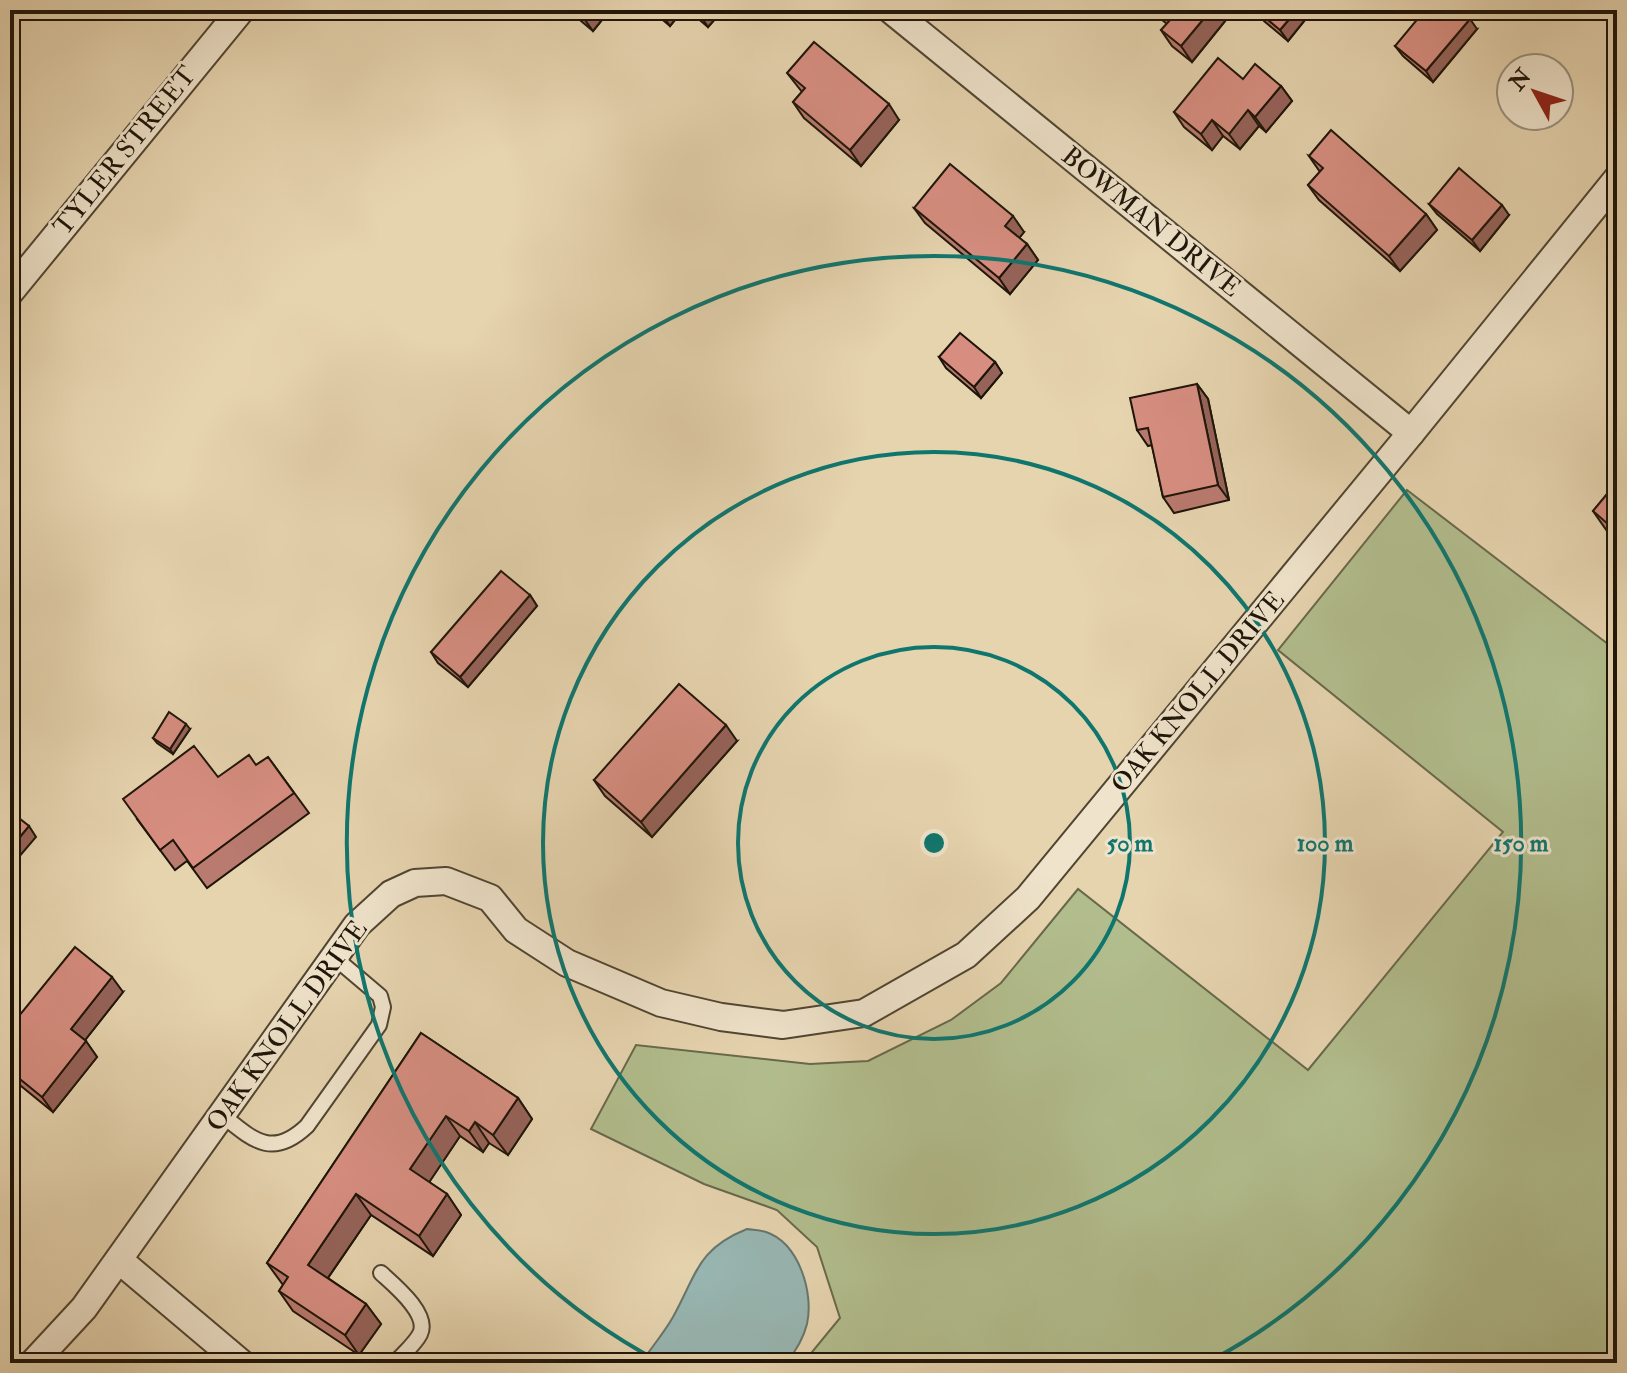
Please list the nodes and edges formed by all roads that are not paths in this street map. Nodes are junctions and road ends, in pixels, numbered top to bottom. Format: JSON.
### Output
{"nodes":[{"id":1,"x":241,"y":10,"type":"edge"},
{"id":2,"x":891,"y":10,"type":"edge"},
{"id":3,"x":1617,"y":179,"type":"edge"},
{"id":4,"x":10,"y":292,"type":"edge"},
{"id":5,"x":1411,"y":433,"type":"junction"},
{"id":6,"x":334,"y":957,"type":"junction"},
{"id":7,"x":222,"y":1115,"type":"junction"},
{"id":8,"x":119,"y":1260,"type":"junction"},
{"id":9,"x":381,"y":1273,"type":"dead end"},
{"id":10,"x":33,"y":1363,"type":"edge"},
{"id":11,"x":241,"y":1363,"type":"edge"},
{"id":12,"x":395,"y":1363,"type":"edge"}],
"edges":[{"from":1,"to":4,"type":"street","name":"TYLER STREET"},
{"from":2,"to":5,"type":"street","name":"BOWMAN DRIVE"},
{"from":3,"to":5,"type":"street","name":"OAK KNOLL DRIVE"},
{"from":5,"to":6,"type":"street","name":"OAK KNOLL DRIVE"},
{"from":6,"to":7,"type":"street","name":"OAK KNOLL DRIVE"},
{"from":6,"to":7,"type":"lane"},
{"from":7,"to":8,"type":"street","name":"OAK KNOLL DRIVE"},
{"from":8,"to":10,"type":"street","name":"OAK KNOLL DRIVE"},
{"from":8,"to":11,"type":"street"},
{"from":9,"to":12,"type":"lane"}]}
